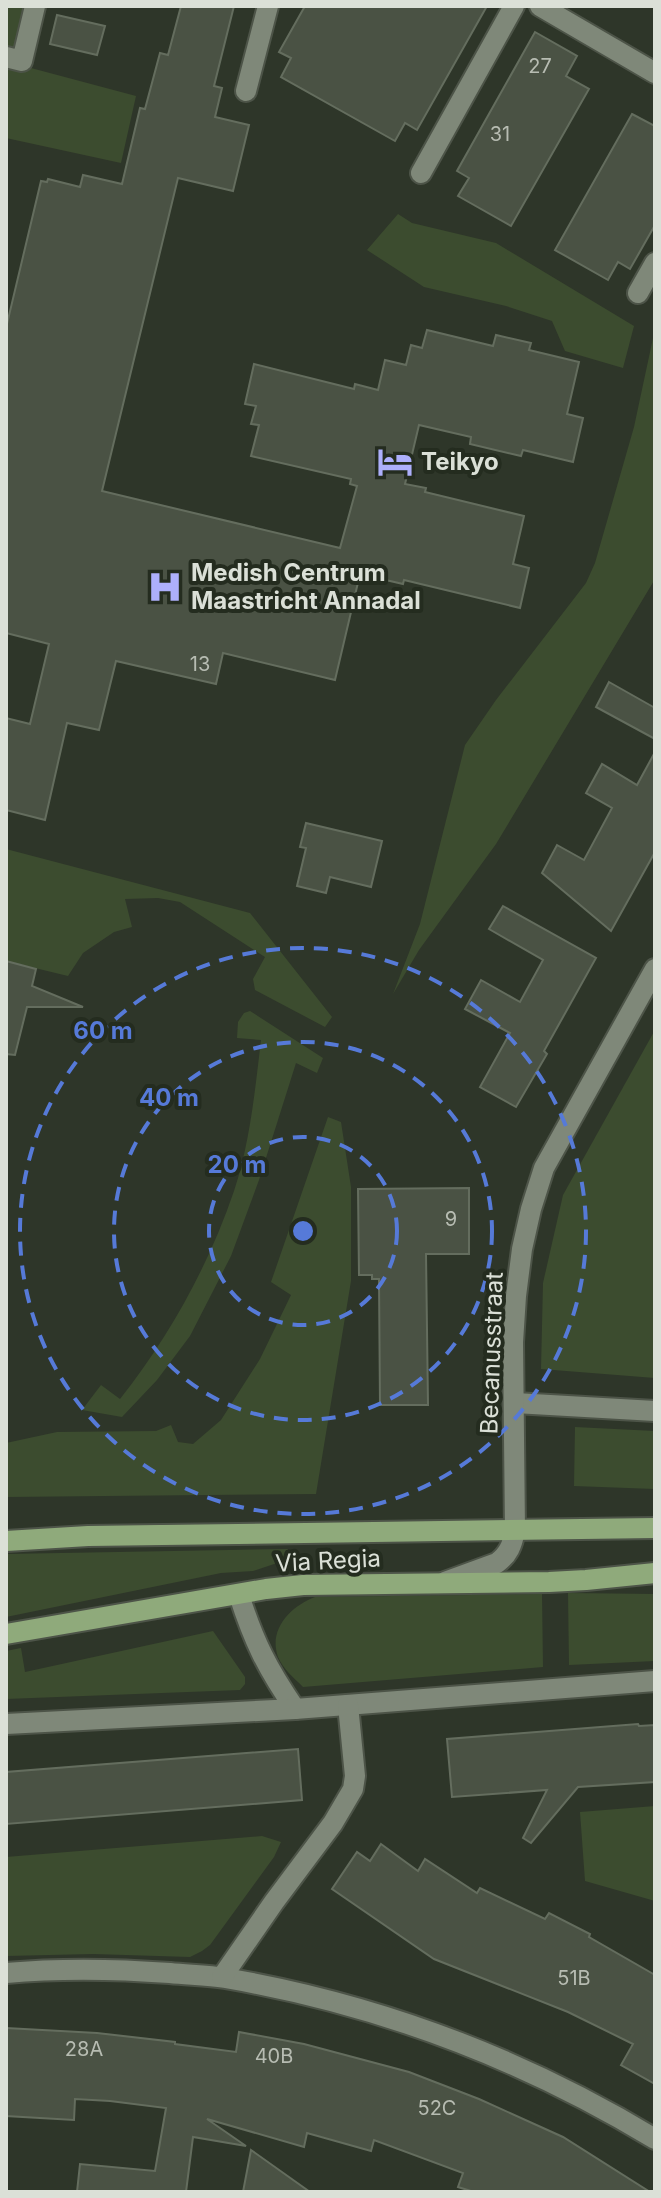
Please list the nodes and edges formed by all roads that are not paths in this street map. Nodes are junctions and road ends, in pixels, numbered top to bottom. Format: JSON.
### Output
{"nodes":[{"id":1,"x":35,"y":6,"type":"edge"},
{"id":2,"x":268,"y":6,"type":"edge"},
{"id":3,"x":514,"y":6,"type":"edge"},
{"id":4,"x":540,"y":6,"type":"edge"},
{"id":5,"x":14,"y":59,"type":"edge"},
{"id":6,"x":655,"y":73,"type":"edge"},
{"id":7,"x":246,"y":91,"type":"dead end"},
{"id":8,"x":421,"y":173,"type":"dead end"},
{"id":9,"x":655,"y":263,"type":"edge"},
{"id":10,"x":638,"y":293,"type":"dead end"},
{"id":11,"x":655,"y":969,"type":"edge"},
{"id":12,"x":515,"y":1403,"type":"junction"},
{"id":13,"x":655,"y":1411,"type":"edge"},
{"id":14,"x":655,"y":1528,"type":"edge"},
{"id":15,"x":515,"y":1531,"type":"junction"},
{"id":16,"x":6,"y":1541,"type":"edge"},
{"id":17,"x":655,"y":1573,"type":"edge"},
{"id":18,"x":443,"y":1583,"type":"junction"},
{"id":19,"x":239,"y":1595,"type":"junction"},
{"id":20,"x":6,"y":1634,"type":"edge"},
{"id":21,"x":655,"y":1681,"type":"edge"},
{"id":22,"x":348,"y":1705,"type":"junction"},
{"id":23,"x":295,"y":1709,"type":"junction"},
{"id":24,"x":6,"y":1724,"type":"edge"},
{"id":25,"x":6,"y":1973,"type":"edge"},
{"id":26,"x":222,"y":1977,"type":"junction"},
{"id":27,"x":655,"y":2139,"type":"edge"}],
"edges":[{"from":1,"to":5,"type":"street"},
{"from":2,"to":7,"type":"street"},
{"from":3,"to":8,"type":"street"},
{"from":4,"to":6,"type":"street"},
{"from":9,"to":10,"type":"street"},
{"from":11,"to":12,"type":"street","name":"Becanusstraat"},
{"from":12,"to":13,"type":"street"},
{"from":12,"to":15,"type":"street","name":"Becanusstraat"},
{"from":14,"to":15,"type":"main road","name":"Via Regia"},
{"from":15,"to":16,"type":"main road","name":"Via Regia"},
{"from":15,"to":18,"type":"street"},
{"from":17,"to":18,"type":"main road","name":"Via Regia"},
{"from":18,"to":19,"type":"main road","name":"Via Regia"},
{"from":19,"to":20,"type":"main road","name":"Via Regia"},
{"from":19,"to":23,"type":"street"},
{"from":21,"to":22,"type":"street"},
{"from":22,"to":23,"type":"street"},
{"from":22,"to":26,"type":"street"},
{"from":23,"to":24,"type":"street"},
{"from":25,"to":26,"type":"street"},
{"from":26,"to":27,"type":"street"}]}
